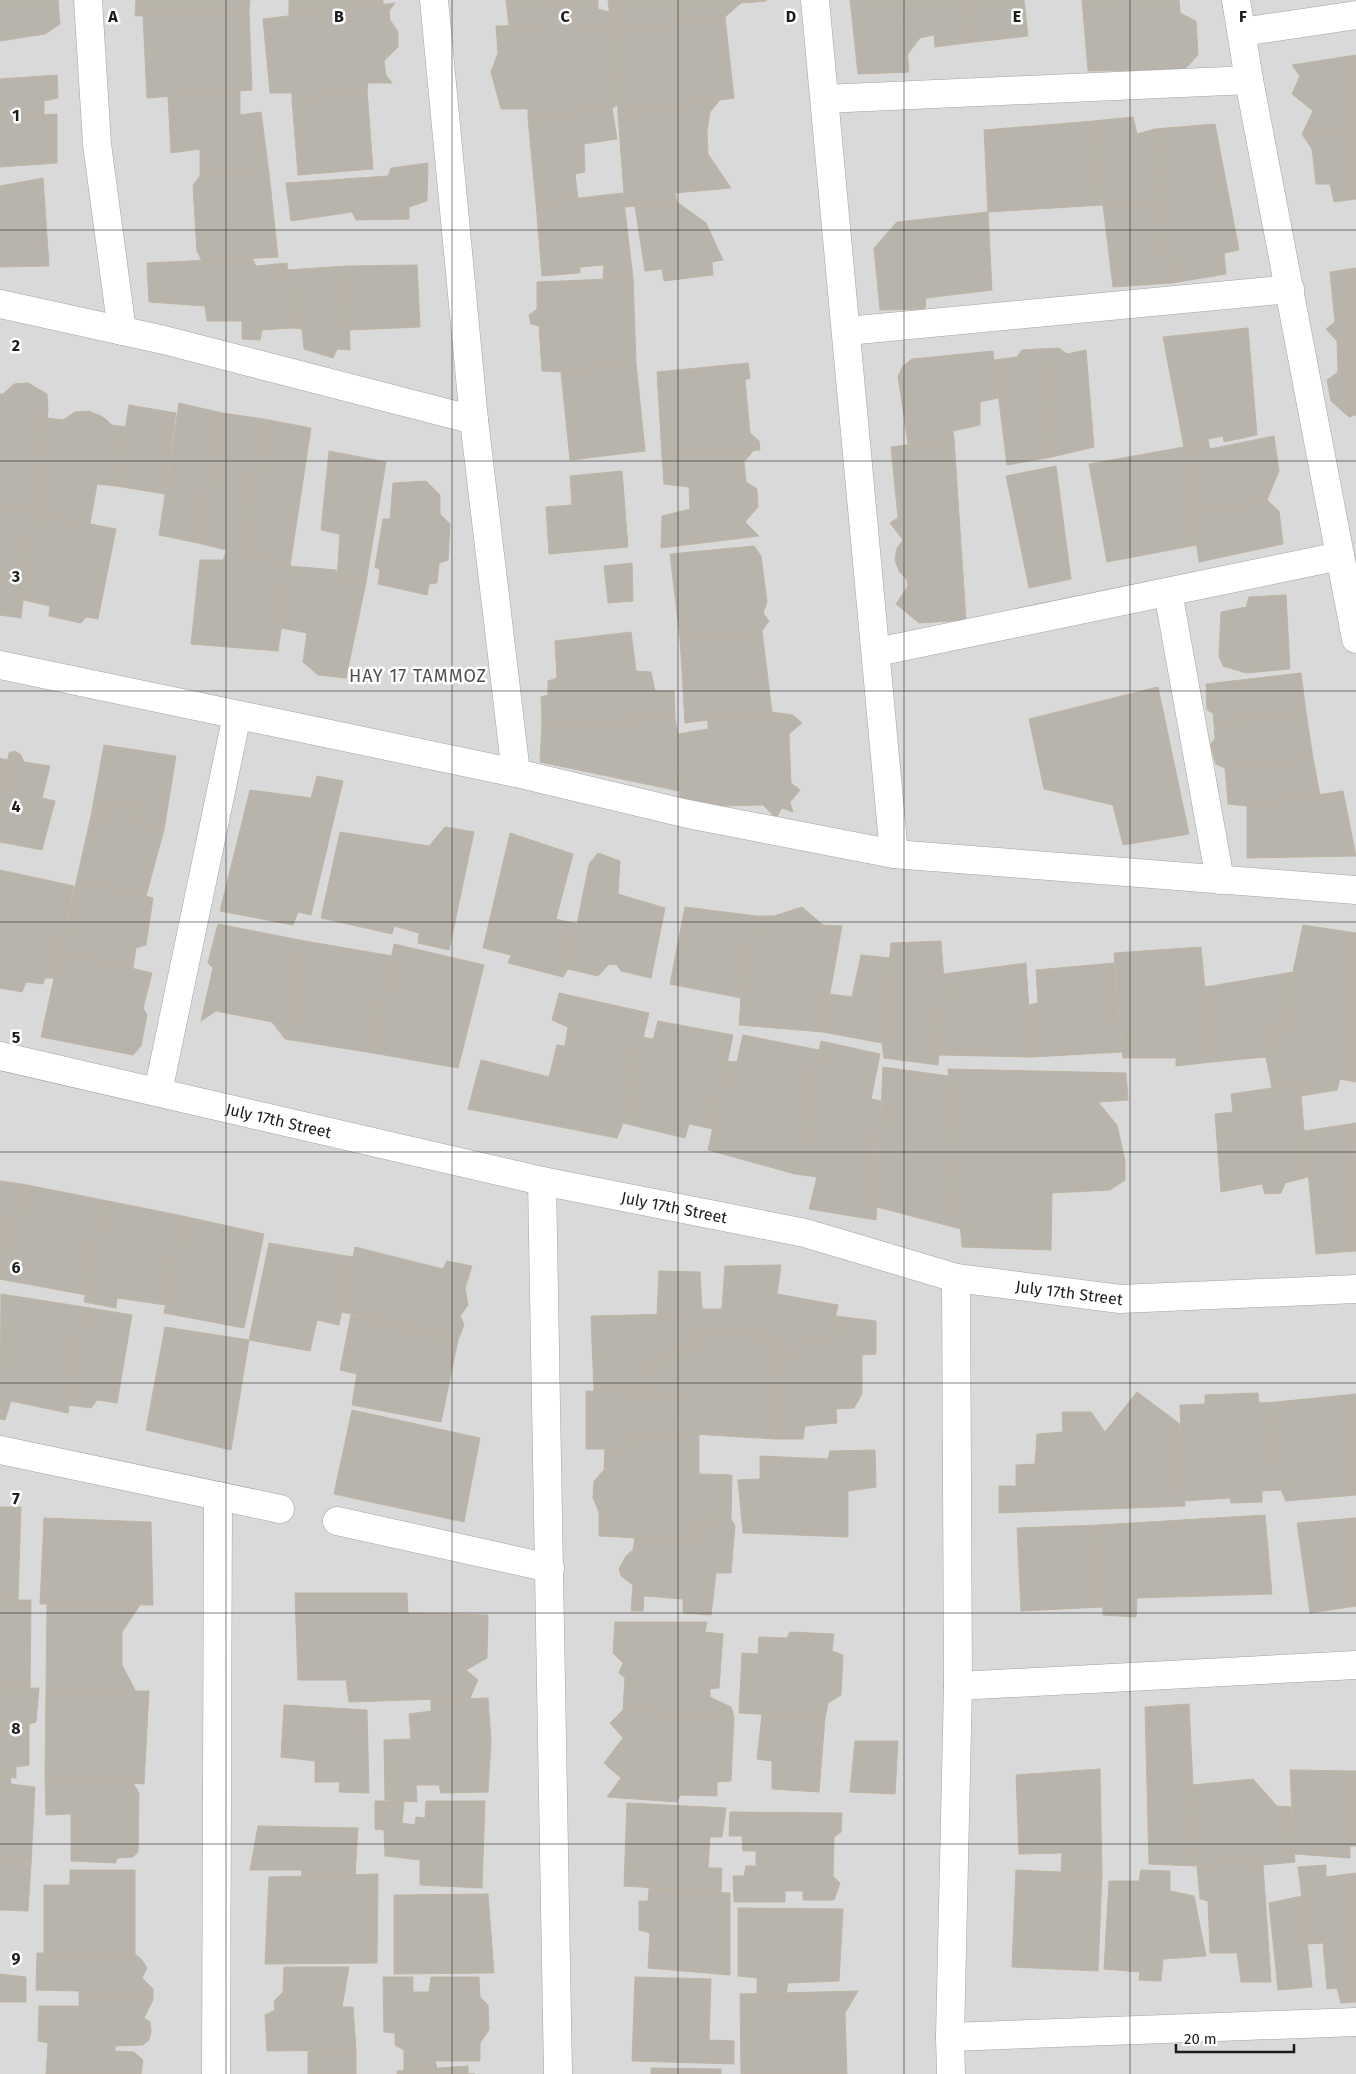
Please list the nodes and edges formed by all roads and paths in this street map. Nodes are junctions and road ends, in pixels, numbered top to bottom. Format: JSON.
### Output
{"nodes":[{"id":1,"x":88,"y":0,"type":"edge"},
{"id":2,"x":434,"y":0,"type":"edge"},
{"id":3,"x":815,"y":0,"type":"edge"},
{"id":4,"x":1236,"y":0,"type":"edge"},
{"id":5,"x":1356,"y":15,"type":"edge"},
{"id":6,"x":1242,"y":32,"type":"junction"},
{"id":7,"x":1249,"y":80,"type":"junction"},
{"id":8,"x":826,"y":99,"type":"junction"},
{"id":9,"x":1290,"y":289,"type":"junction"},
{"id":10,"x":0,"y":304,"type":"edge"},
{"id":11,"x":122,"y":331,"type":"junction"},
{"id":12,"x":847,"y":331,"type":"junction"},
{"id":13,"x":474,"y":420,"type":"junction"},
{"id":14,"x":1340,"y":556,"type":"junction"},
{"id":15,"x":1168,"y":592,"type":"junction"},
{"id":16,"x":1356,"y":639,"type":"edge"},
{"id":17,"x":876,"y":652,"type":"junction"},
{"id":18,"x":0,"y":665,"type":"edge"},
{"id":19,"x":237,"y":715,"type":"junction"},
{"id":20,"x":516,"y":773,"type":"junction"},
{"id":21,"x":894,"y":854,"type":"junction"},
{"id":22,"x":1220,"y":880,"type":"junction"},
{"id":23,"x":1356,"y":890,"type":"edge"},
{"id":24,"x":0,"y":1056,"type":"edge"},
{"id":25,"x":158,"y":1092,"type":"junction"},
{"id":26,"x":542,"y":1181,"type":"junction"},
{"id":27,"x":956,"y":1278,"type":"junction"},
{"id":28,"x":1356,"y":1289,"type":"edge"},
{"id":29,"x":0,"y":1450,"type":"edge"},
{"id":30,"x":218,"y":1496,"type":"junction"},
{"id":31,"x":280,"y":1510,"type":"dead end"},
{"id":32,"x":337,"y":1521,"type":"dead end"},
{"id":33,"x":550,"y":1568,"type":"junction"},
{"id":34,"x":1356,"y":1665,"type":"edge"},
{"id":35,"x":958,"y":1686,"type":"junction"},
{"id":36,"x":1356,"y":2022,"type":"edge"},
{"id":37,"x":950,"y":2037,"type":"junction"},
{"id":38,"x":216,"y":2074,"type":"edge"},
{"id":39,"x":558,"y":2074,"type":"edge"},
{"id":40,"x":951,"y":2074,"type":"edge"}],
"edges":[{"from":1,"to":11,"type":"street"},
{"from":2,"to":13,"type":"street"},
{"from":3,"to":8,"type":"street"},
{"from":4,"to":6,"type":"street"},
{"from":5,"to":6,"type":"street"},
{"from":6,"to":7,"type":"street"},
{"from":7,"to":8,"type":"street"},
{"from":7,"to":9,"type":"street"},
{"from":8,"to":12,"type":"street"},
{"from":9,"to":12,"type":"street"},
{"from":9,"to":14,"type":"street"},
{"from":10,"to":11,"type":"street"},
{"from":11,"to":13,"type":"street"},
{"from":12,"to":17,"type":"street"},
{"from":13,"to":20,"type":"street"},
{"from":14,"to":15,"type":"street"},
{"from":14,"to":16,"type":"street"},
{"from":15,"to":17,"type":"street"},
{"from":15,"to":22,"type":"street"},
{"from":17,"to":21,"type":"street"},
{"from":18,"to":19,"type":"street"},
{"from":19,"to":20,"type":"street"},
{"from":19,"to":25,"type":"street"},
{"from":20,"to":21,"type":"street"},
{"from":21,"to":22,"type":"street"},
{"from":22,"to":23,"type":"street"},
{"from":24,"to":25,"type":"street","name":"July 17th Street"},
{"from":25,"to":26,"type":"street","name":"July 17th Street"},
{"from":26,"to":27,"type":"street","name":"July 17th Street"},
{"from":26,"to":33,"type":"street"},
{"from":27,"to":28,"type":"street","name":"July 17th Street"},
{"from":27,"to":35,"type":"street"},
{"from":29,"to":30,"type":"street"},
{"from":30,"to":31,"type":"street"},
{"from":30,"to":38,"type":"street"},
{"from":32,"to":33,"type":"street"},
{"from":33,"to":39,"type":"street"},
{"from":34,"to":35,"type":"street"},
{"from":35,"to":37,"type":"street"},
{"from":36,"to":37,"type":"street"},
{"from":37,"to":40,"type":"street"}]}
